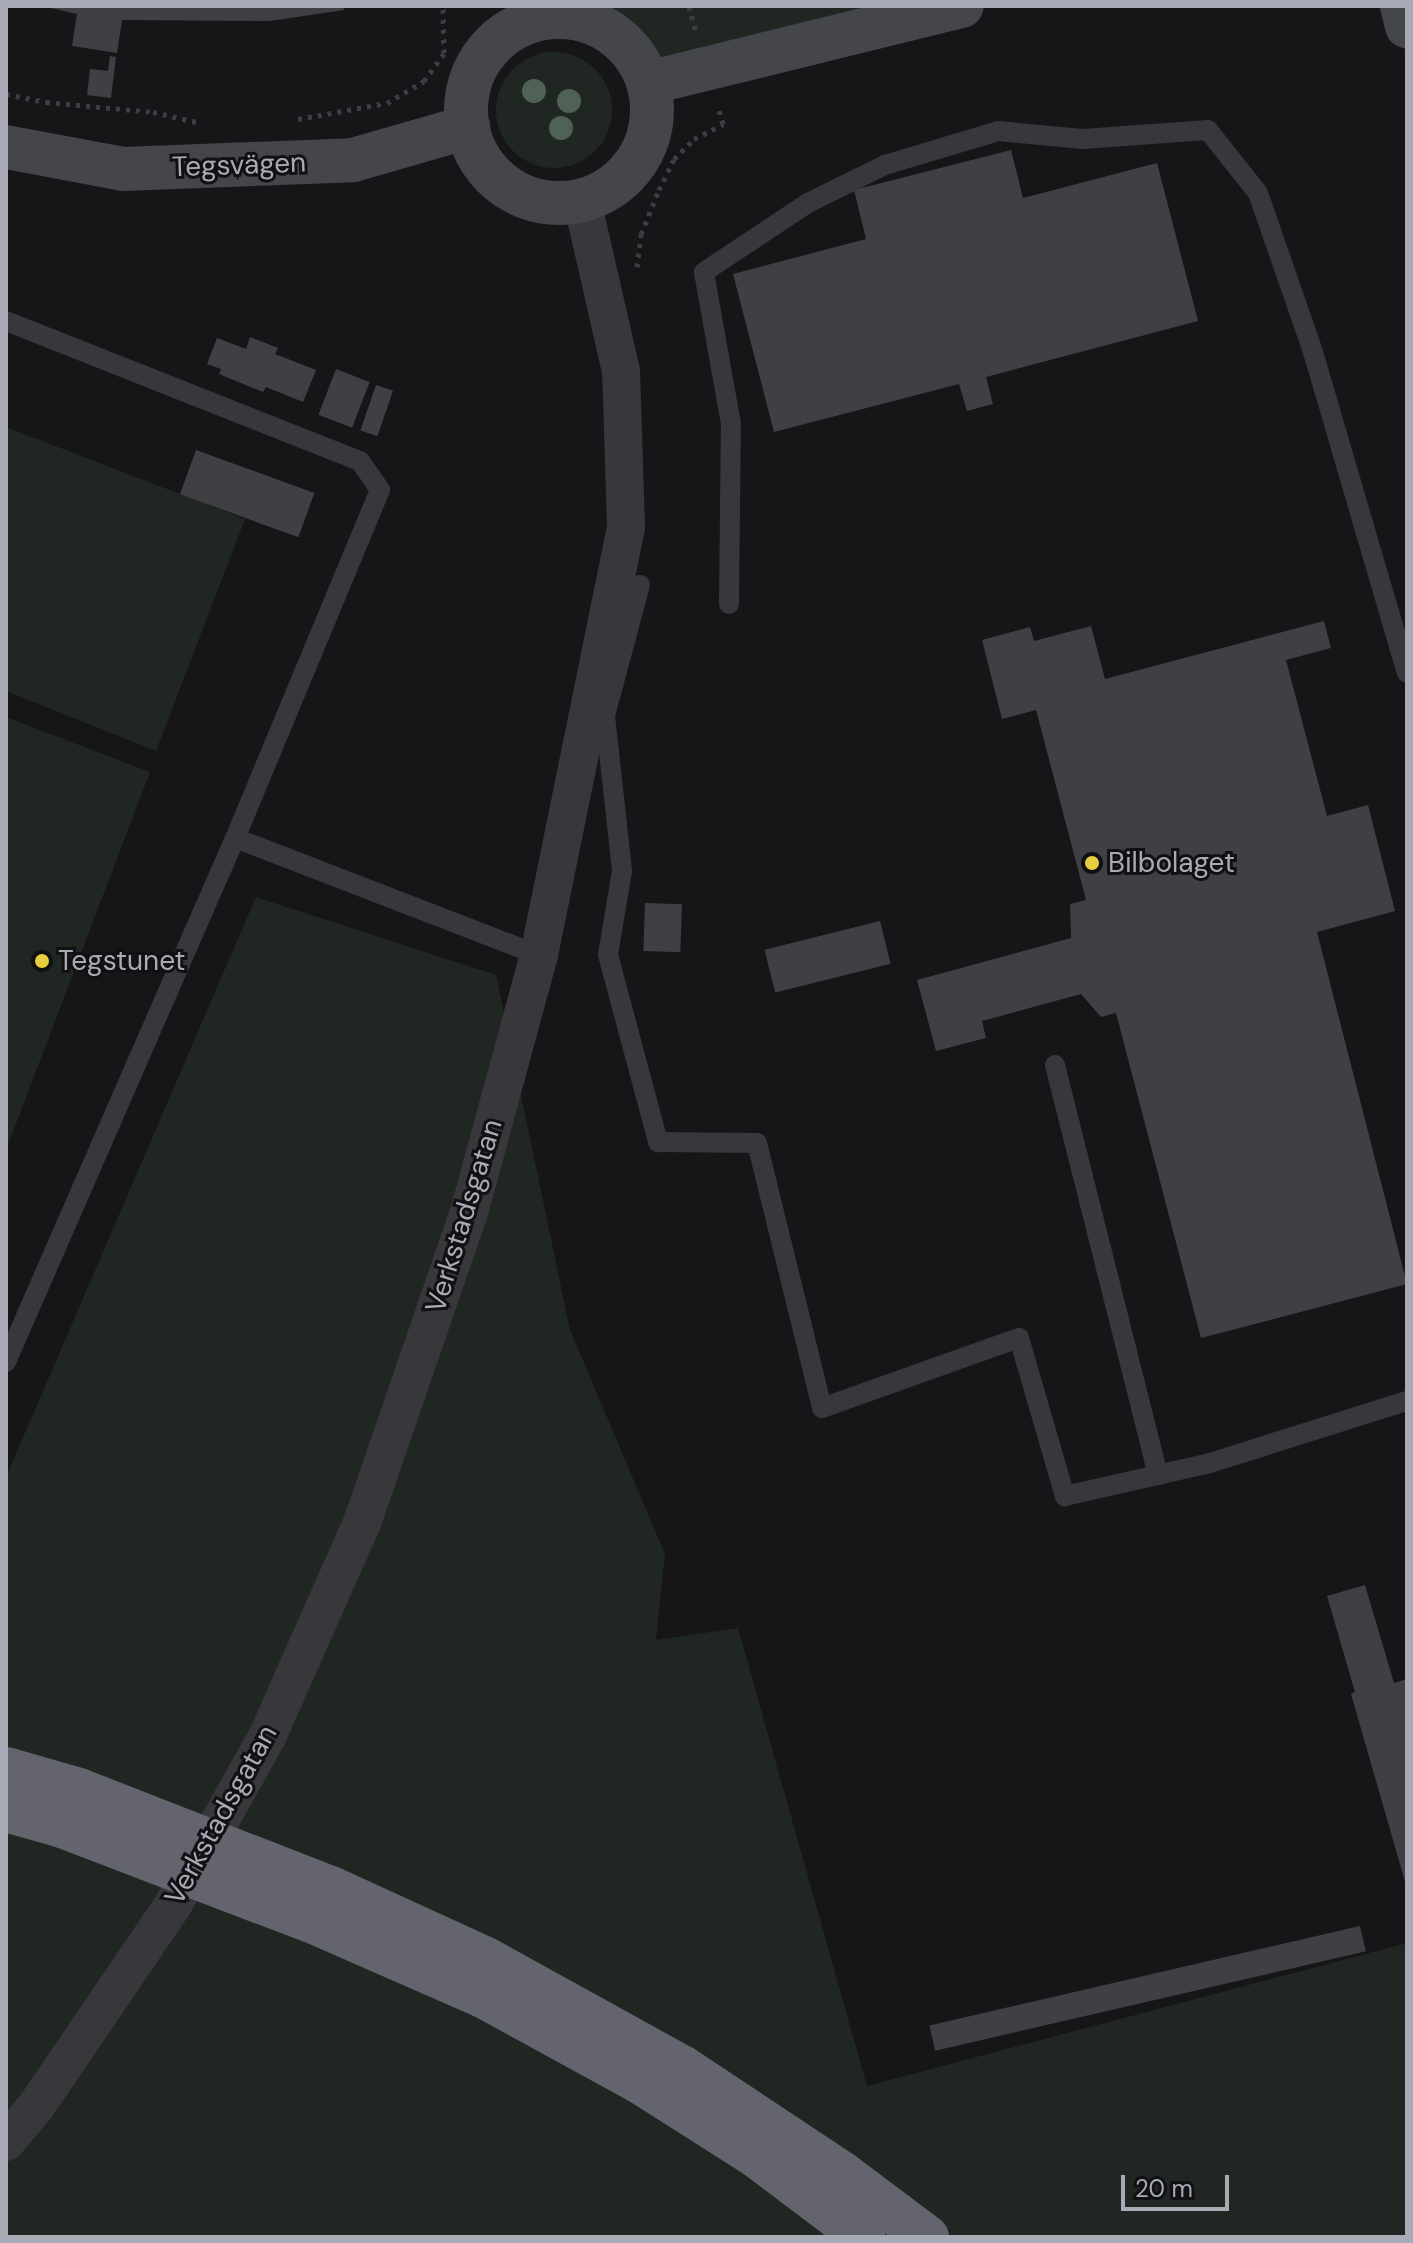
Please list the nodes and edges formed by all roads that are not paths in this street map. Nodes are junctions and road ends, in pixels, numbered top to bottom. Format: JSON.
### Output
{"nodes":[{"id":1,"x":962,"y":6,"type":"edge"},
{"id":2,"x":1402,"y":6,"type":"edge"},
{"id":3,"x":532,"y":14,"type":"edge"},
{"id":4,"x":1407,"y":26,"type":"edge"},
{"id":5,"x":648,"y":83,"type":"junction"},
{"id":6,"x":468,"y":127,"type":"junction"},
{"id":7,"x":6,"y":147,"type":"edge"},
{"id":8,"x":582,"y":201,"type":"junction"},
{"id":9,"x":6,"y":321,"type":"edge"},
{"id":10,"x":640,"y":585,"type":"dead end"},
{"id":11,"x":729,"y":604,"type":"dead end"},
{"id":12,"x":1407,"y":673,"type":"edge"},
{"id":13,"x":235,"y":838,"type":"junction"},
{"id":14,"x":539,"y":955,"type":"junction"},
{"id":15,"x":1055,"y":1065,"type":"dead end"},
{"id":16,"x":6,"y":1362,"type":"edge"},
{"id":17,"x":1407,"y":1401,"type":"edge"},
{"id":18,"x":1158,"y":1475,"type":"junction"},
{"id":19,"x":6,"y":1769,"type":"edge"},
{"id":20,"x":70,"y":1808,"type":"junction"},
{"id":21,"x":6,"y":1810,"type":"edge"},
{"id":22,"x":326,"y":1906,"type":"junction"},
{"id":23,"x":6,"y":2142,"type":"edge"},
{"id":24,"x":864,"y":2237,"type":"edge"},
{"id":25,"x":927,"y":2237,"type":"edge"}],
"edges":[{"from":1,"to":5,"type":"street"},
{"from":2,"to":4,"type":"street"},
{"from":3,"to":5,"type":"street"},
{"from":3,"to":6,"type":"street"},
{"from":5,"to":8,"type":"street"},
{"from":6,"to":7,"type":"street","name":"Tegsvägen"},
{"from":6,"to":8,"type":"street"},
{"from":8,"to":14,"type":"street","name":"Verkstadsgatan"},
{"from":9,"to":13,"type":"lane"},
{"from":10,"to":18,"type":"lane"},
{"from":11,"to":12,"type":"lane"},
{"from":13,"to":14,"type":"lane"},
{"from":13,"to":16,"type":"lane"},
{"from":14,"to":23,"type":"street","name":"Verkstadsgatan"},
{"from":15,"to":18,"type":"lane"},
{"from":17,"to":18,"type":"lane"},
{"from":19,"to":20,"type":"highway"},
{"from":20,"to":21,"type":"highway"},
{"from":20,"to":22,"type":"highway","bridge":true},
{"from":22,"to":24,"type":"highway"},
{"from":22,"to":25,"type":"highway"}]}
